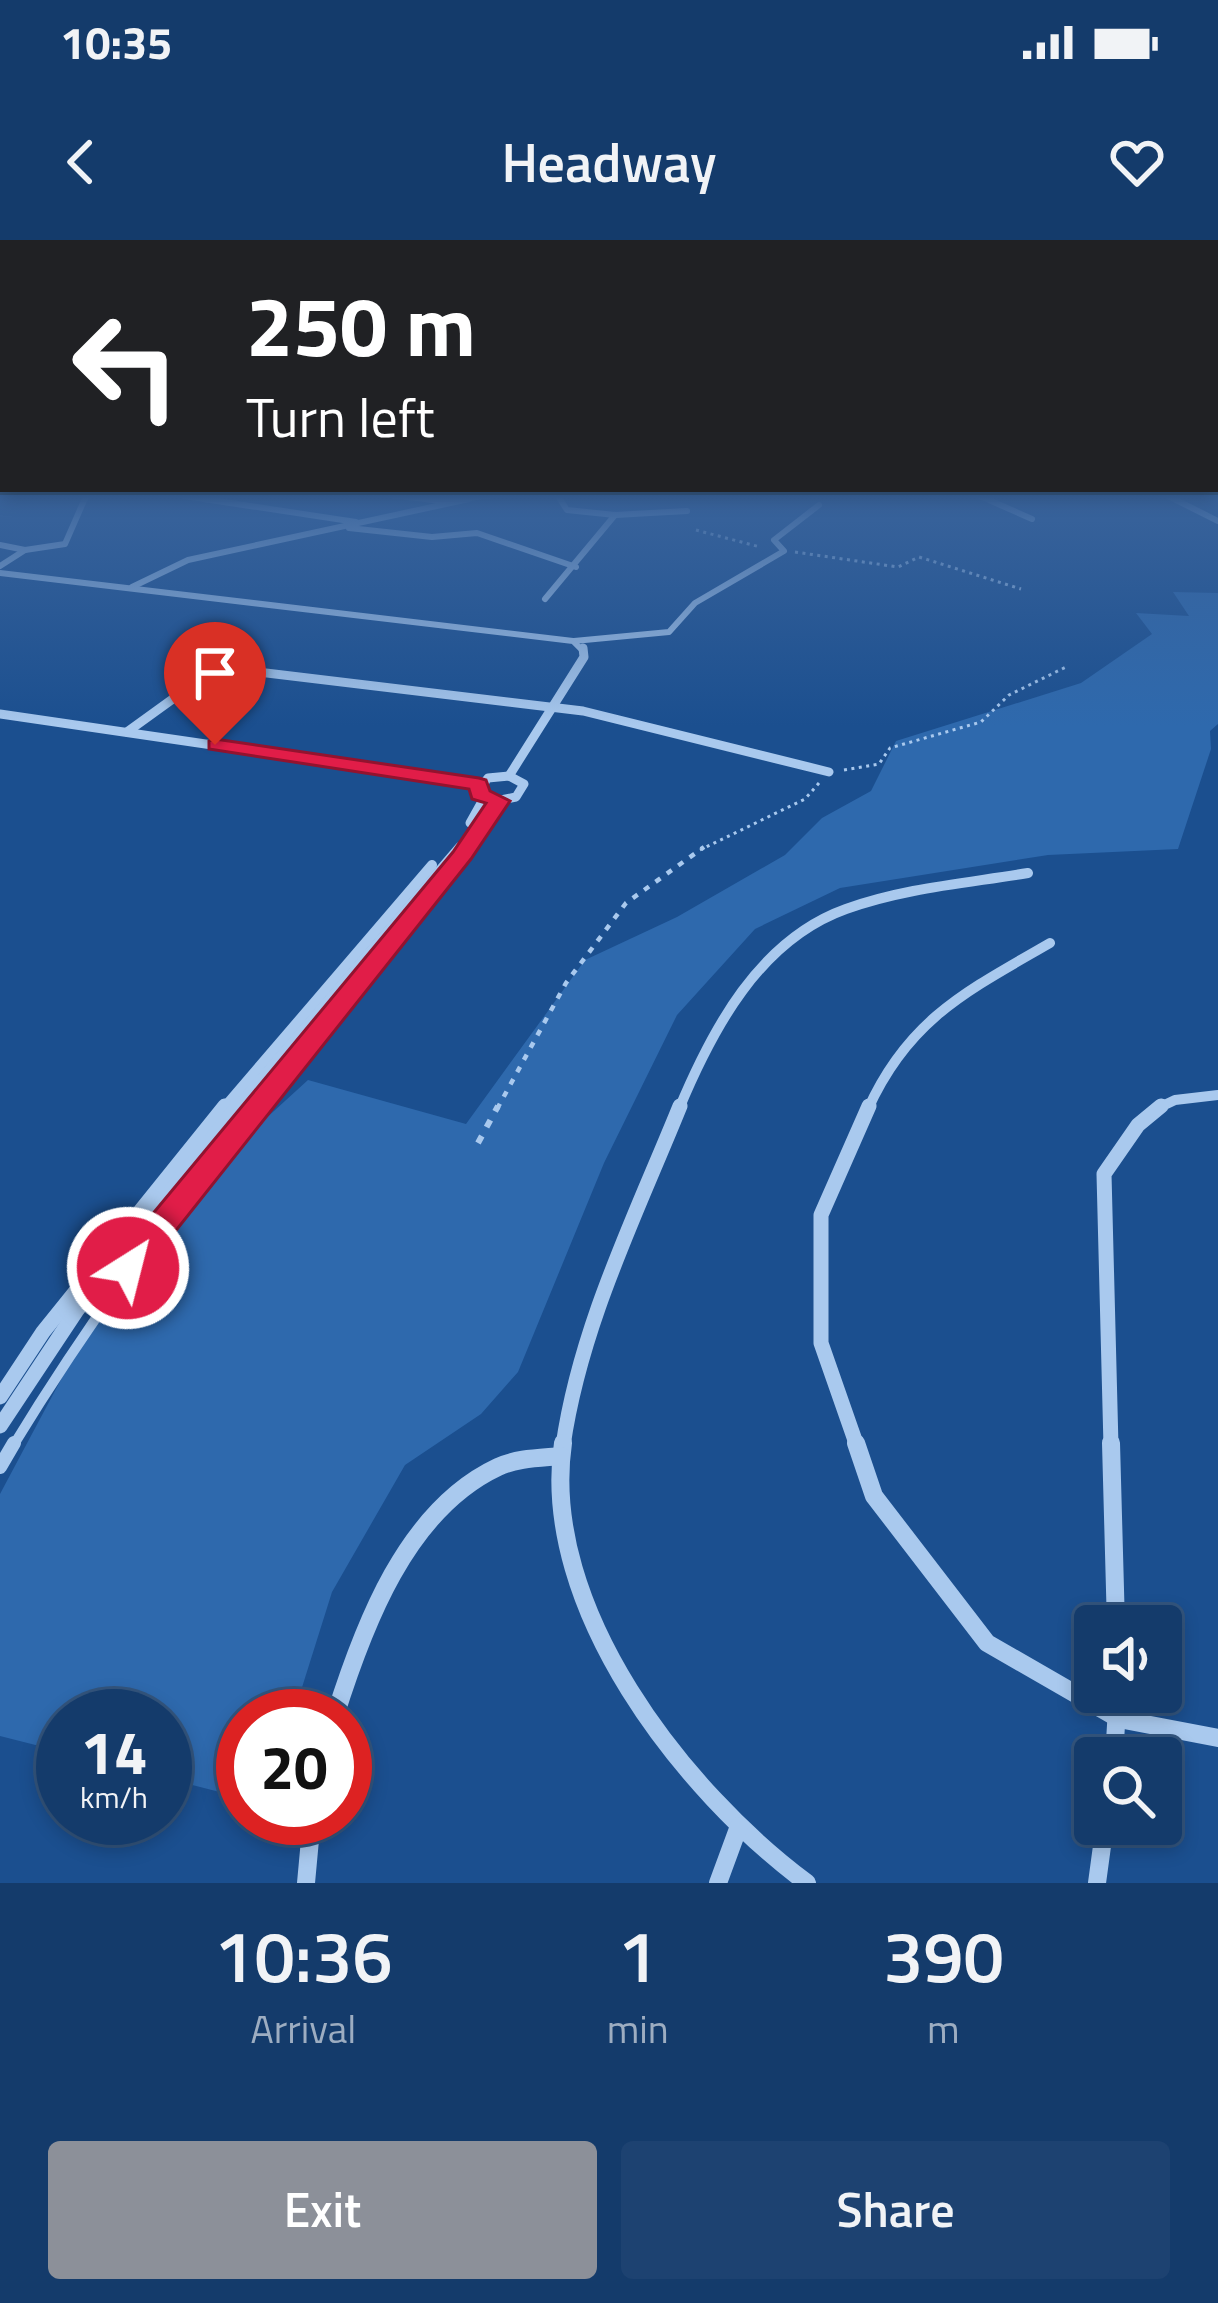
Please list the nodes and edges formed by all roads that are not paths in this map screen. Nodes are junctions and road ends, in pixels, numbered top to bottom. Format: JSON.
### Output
{"nodes":[{"id":1,"x":19,"y":573,"type":"edge"},
{"id":2,"x":162,"y":573,"type":"edge"},
{"id":3,"x":571,"y":573,"type":"edge"},
{"id":4,"x":747,"y":573,"type":"edge"},
{"id":5,"x":130,"y":588,"type":"junction"},
{"id":6,"x":545,"y":599,"type":"dead end"},
{"id":7,"x":573,"y":641,"type":"junction"},
{"id":8,"x":552,"y":707,"type":"junction"},
{"id":9,"x":0,"y":714,"type":"edge"},
{"id":10,"x":128,"y":732,"type":"junction"},
{"id":11,"x":830,"y":772,"type":"road end"},
{"id":12,"x":509,"y":776,"type":"junction"},
{"id":13,"x":481,"y":791,"type":"junction"},
{"id":14,"x":500,"y":801,"type":"junction"},
{"id":15,"x":485,"y":816,"type":"junction"},
{"id":16,"x":1028,"y":873,"type":"dead end"},
{"id":17,"x":1050,"y":943,"type":"dead end"},
{"id":18,"x":1218,"y":1095,"type":"edge"},
{"id":19,"x":0,"y":1397,"type":"edge"},
{"id":20,"x":0,"y":1426,"type":"edge"},
{"id":21,"x":561,"y":1456,"type":"junction"},
{"id":22,"x":0,"y":1467,"type":"edge"},
{"id":23,"x":1115,"y":1605,"type":"edge"},
{"id":24,"x":345,"y":1689,"type":"edge"},
{"id":25,"x":1119,"y":1713,"type":"edge"},
{"id":26,"x":1119,"y":1719,"type":"junction"},
{"id":27,"x":1117,"y":1737,"type":"edge"},
{"id":28,"x":1218,"y":1738,"type":"edge"},
{"id":29,"x":740,"y":1826,"type":"junction"},
{"id":30,"x":310,"y":1845,"type":"edge"},
{"id":31,"x":1102,"y":1845,"type":"edge"},
{"id":32,"x":306,"y":1883,"type":"edge"},
{"id":33,"x":718,"y":1883,"type":"edge"},
{"id":34,"x":807,"y":1883,"type":"edge"},
{"id":35,"x":1096,"y":1883,"type":"edge"}],
"edges":[{"from":1,"to":5,"type":"street"},
{"from":2,"to":5,"type":"street"},
{"from":3,"to":6,"type":"street"},
{"from":4,"to":7,"type":"street"},
{"from":5,"to":7,"type":"street"},
{"from":7,"to":8,"type":"street"},
{"from":8,"to":10,"type":"street"},
{"from":8,"to":11,"type":"street"},
{"from":8,"to":12,"type":"street"},
{"from":9,"to":10,"type":"street"},
{"from":10,"to":13,"type":"street"},
{"from":12,"to":13,"type":"street"},
{"from":12,"to":14,"type":"street"},
{"from":13,"to":14,"type":"street"},
{"from":13,"to":19,"type":"street"},
{"from":14,"to":15,"type":"street"},
{"from":15,"to":20,"type":"street"},
{"from":15,"to":22,"type":"lane"},
{"from":16,"to":21,"type":"street"},
{"from":17,"to":26,"type":"street"},
{"from":18,"to":23,"type":"street"},
{"from":21,"to":24,"type":"street"},
{"from":21,"to":29,"type":"street"},
{"from":25,"to":26,"type":"street"},
{"from":26,"to":27,"type":"street"},
{"from":26,"to":28,"type":"street"},
{"from":29,"to":33,"type":"street"},
{"from":29,"to":34,"type":"street"},
{"from":30,"to":32,"type":"street"},
{"from":31,"to":35,"type":"street"}]}
